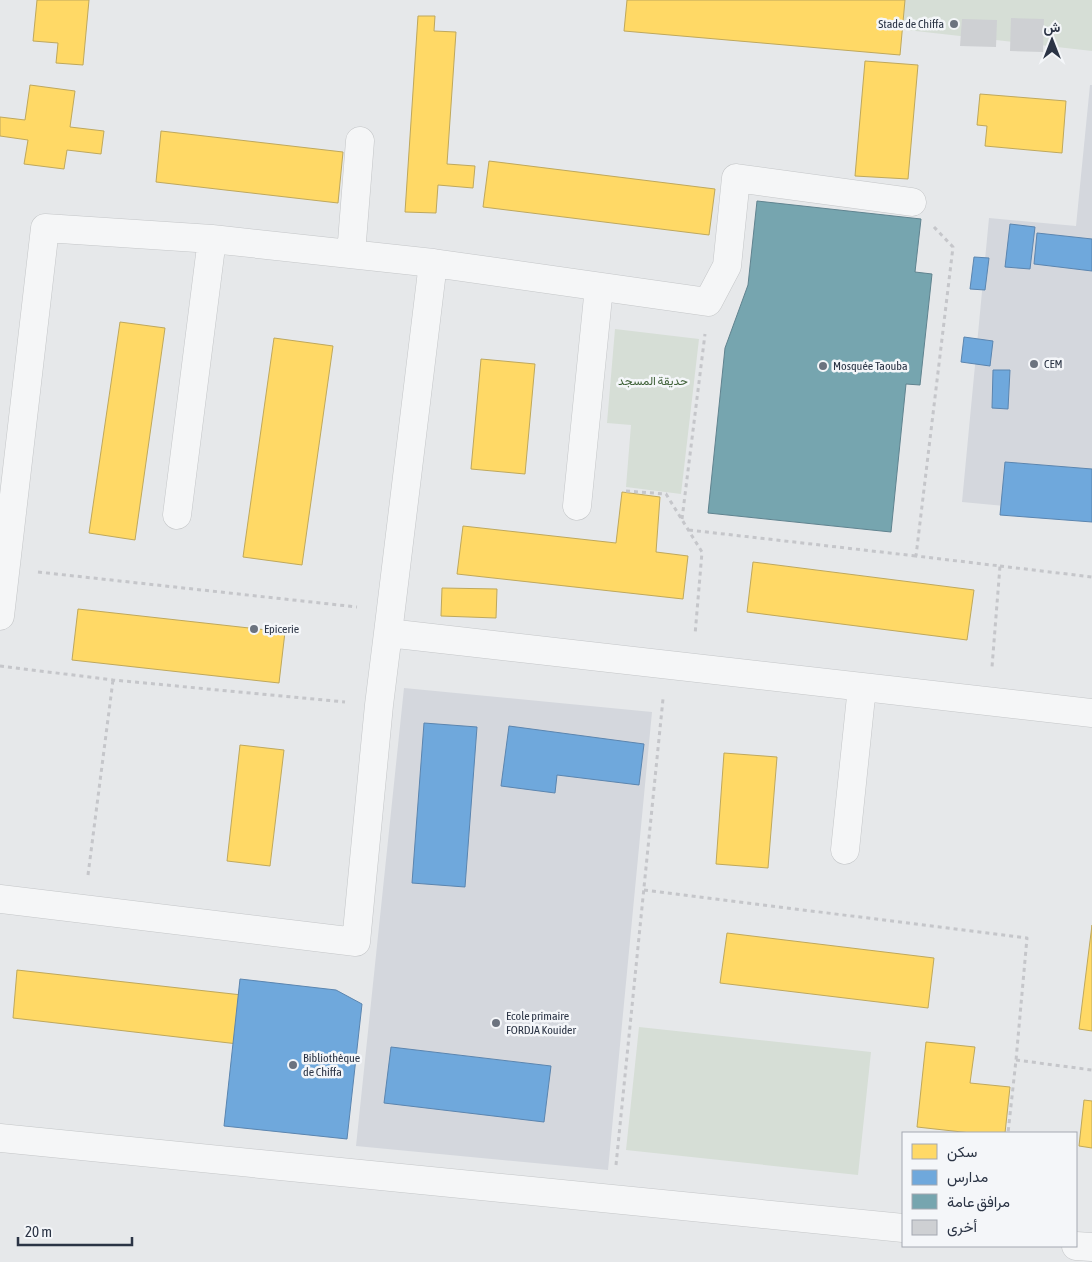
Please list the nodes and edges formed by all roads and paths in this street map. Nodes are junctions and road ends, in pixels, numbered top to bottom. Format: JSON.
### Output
{"nodes":[{"id":1,"x":360,"y":141,"type":"dead end"},
{"id":2,"x":912,"y":202,"type":"joint"},
{"id":3,"x":212,"y":239,"type":"junction"},
{"id":4,"x":351,"y":254,"type":"junction"},
{"id":5,"x":433,"y":263,"type":"junction"},
{"id":6,"x":598,"y":286,"type":"junction"},
{"id":7,"x":708,"y":302,"type":"junction"},
{"id":8,"x":626,"y":491,"type":"dead end"},
{"id":9,"x":577,"y":506,"type":"dead end"},
{"id":10,"x":177,"y":514,"type":"dead end"},
{"id":11,"x":682,"y":520,"type":"junction"},
{"id":12,"x":689,"y":530,"type":"junction"},
{"id":13,"x":916,"y":556,"type":"junction"},
{"id":14,"x":1000,"y":566,"type":"junction"},
{"id":15,"x":6,"y":568,"type":"junction"},
{"id":16,"x":1092,"y":577,"type":"edge"},
{"id":17,"x":0,"y":616,"type":"edge"},
{"id":18,"x":389,"y":622,"type":"junction"},
{"id":19,"x":0,"y":666,"type":"edge"},
{"id":20,"x":679,"y":667,"type":"junction"},
{"id":21,"x":113,"y":680,"type":"junction"},
{"id":22,"x":862,"y":687,"type":"junction"},
{"id":23,"x":989,"y":702,"type":"junction"},
{"id":24,"x":379,"y":705,"type":"junction"},
{"id":25,"x":1092,"y":713,"type":"edge"},
{"id":26,"x":845,"y":850,"type":"dead end"},
{"id":27,"x":644,"y":890,"type":"junction"},
{"id":28,"x":0,"y":899,"type":"edge"},
{"id":29,"x":83,"y":910,"type":"junction"},
{"id":30,"x":1016,"y":1060,"type":"junction"},
{"id":31,"x":1092,"y":1070,"type":"edge"},
{"id":32,"x":1008,"y":1132,"type":"edge"},
{"id":33,"x":0,"y":1138,"type":"edge"},
{"id":34,"x":612,"y":1199,"type":"junction"},
{"id":35,"x":902,"y":1228,"type":"edge"},
{"id":36,"x":1077,"y":1246,"type":"edge"},
{"id":37,"x":1092,"y":1247,"type":"edge"}],
"edges":[{"from":1,"to":4,"type":"street"},
{"from":2,"to":7,"type":"street"},
{"from":2,"to":13,"type":"path"},
{"from":3,"to":4,"type":"street"},
{"from":3,"to":10,"type":"street"},
{"from":3,"to":15,"type":"street"},
{"from":4,"to":5,"type":"street"},
{"from":5,"to":6,"type":"street"},
{"from":5,"to":18,"type":"street"},
{"from":6,"to":7,"type":"street"},
{"from":6,"to":9,"type":"street"},
{"from":7,"to":11,"type":"path"},
{"from":8,"to":11,"type":"path"},
{"from":11,"to":12,"type":"path"},
{"from":12,"to":13,"type":"path"},
{"from":12,"to":20,"type":"path"},
{"from":13,"to":14,"type":"path"},
{"from":14,"to":16,"type":"path"},
{"from":14,"to":23,"type":"path"},
{"from":15,"to":17,"type":"street"},
{"from":15,"to":18,"type":"path"},
{"from":18,"to":20,"type":"street"},
{"from":18,"to":24,"type":"street"},
{"from":19,"to":21,"type":"path"},
{"from":20,"to":22,"type":"street"},
{"from":20,"to":27,"type":"path"},
{"from":21,"to":24,"type":"path"},
{"from":21,"to":29,"type":"path"},
{"from":22,"to":23,"type":"street"},
{"from":22,"to":26,"type":"street"},
{"from":23,"to":25,"type":"street"},
{"from":24,"to":29,"type":"street"},
{"from":27,"to":30,"type":"path"},
{"from":27,"to":34,"type":"path"},
{"from":28,"to":29,"type":"street"},
{"from":30,"to":31,"type":"path"},
{"from":30,"to":32,"type":"path"},
{"from":33,"to":34,"type":"street"},
{"from":34,"to":35,"type":"street"},
{"from":36,"to":37,"type":"street"}]}
